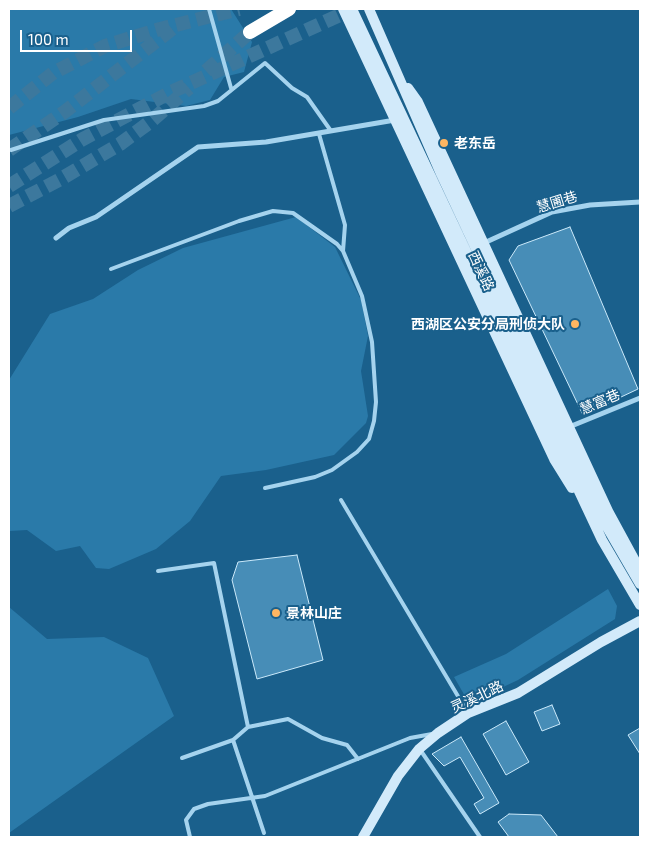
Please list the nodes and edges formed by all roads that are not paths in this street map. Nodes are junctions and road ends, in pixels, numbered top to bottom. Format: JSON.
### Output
{"nodes":[{"id":1,"x":209,"y":9,"type":"edge"},
{"id":2,"x":289,"y":9,"type":"edge"},
{"id":3,"x":343,"y":9,"type":"edge"},
{"id":4,"x":352,"y":9,"type":"edge"},
{"id":5,"x":369,"y":9,"type":"edge"},
{"id":6,"x":250,"y":32,"type":"tunnel mouth"},
{"id":7,"x":401,"y":79,"type":"junction"},
{"id":8,"x":231,"y":88,"type":"junction"},
{"id":9,"x":395,"y":120,"type":"junction"},
{"id":10,"x":332,"y":133,"type":"junction"},
{"id":11,"x":319,"y":134,"type":"junction"},
{"id":12,"x":11,"y":150,"type":"dead end"},
{"id":13,"x":640,"y":202,"type":"edge"},
{"id":14,"x":56,"y":238,"type":"dead end"},
{"id":15,"x":484,"y":243,"type":"junction"},
{"id":16,"x":342,"y":251,"type":"junction"},
{"id":17,"x":111,"y":269,"type":"dead end"},
{"id":18,"x":640,"y":398,"type":"edge"},
{"id":19,"x":569,"y":427,"type":"junction"},
{"id":20,"x":265,"y":488,"type":"dead end"},
{"id":21,"x":341,"y":500,"type":"dead end"},
{"id":22,"x":602,"y":540,"type":"junction"},
{"id":23,"x":640,"y":570,"type":"edge"},
{"id":24,"x":158,"y":571,"type":"dead end"},
{"id":25,"x":640,"y":584,"type":"edge"},
{"id":26,"x":640,"y":606,"type":"edge"},
{"id":27,"x":640,"y":621,"type":"edge"},
{"id":28,"x":468,"y":713,"type":"junction"},
{"id":29,"x":248,"y":727,"type":"junction"},
{"id":30,"x":438,"y":733,"type":"junction"},
{"id":31,"x":233,"y":740,"type":"junction"},
{"id":32,"x":419,"y":749,"type":"junction"},
{"id":33,"x":182,"y":758,"type":"dead end"},
{"id":34,"x":358,"y":759,"type":"junction"},
{"id":35,"x":251,"y":798,"type":"junction"},
{"id":36,"x":264,"y":833,"type":"dead end"},
{"id":37,"x":190,"y":837,"type":"edge"},
{"id":38,"x":363,"y":837,"type":"edge"},
{"id":39,"x":480,"y":837,"type":"edge"}],
"edges":[{"from":1,"to":8,"type":"lane"},
{"from":2,"to":6,"type":"highway"},
{"from":3,"to":9,"type":"main road","name":"西溪路"},
{"from":4,"to":22,"type":"main road","name":"西溪路"},
{"from":5,"to":7,"type":"main road","name":"西溪路"},
{"from":7,"to":15,"type":"main road","name":"西溪路"},
{"from":7,"to":25,"type":"main road","name":"西溪路"},
{"from":8,"to":10,"type":"lane"},
{"from":8,"to":12,"type":"lane"},
{"from":9,"to":10,"type":"street"},
{"from":9,"to":22,"type":"main road","name":"西溪路"},
{"from":10,"to":11,"type":"street"},
{"from":11,"to":14,"type":"street"},
{"from":11,"to":16,"type":"lane"},
{"from":13,"to":15,"type":"street","name":"慧圃巷"},
{"from":15,"to":19,"type":"main road","name":"西溪路"},
{"from":16,"to":17,"type":"lane"},
{"from":16,"to":20,"type":"lane"},
{"from":18,"to":19,"type":"street","name":"慧富巷"},
{"from":19,"to":23,"type":"main road","name":"西溪路"},
{"from":21,"to":28,"type":"lane"},
{"from":22,"to":26,"type":"main road","name":"西溪路"},
{"from":24,"to":29,"type":"lane"},
{"from":27,"to":28,"type":"main road","name":"灵溪北路"},
{"from":28,"to":30,"type":"main road","name":"灵溪北路"},
{"from":29,"to":31,"type":"lane"},
{"from":29,"to":34,"type":"lane"},
{"from":30,"to":32,"type":"main road","name":"灵溪北路"},
{"from":30,"to":34,"type":"lane"},
{"from":31,"to":33,"type":"lane"},
{"from":31,"to":35,"type":"lane"},
{"from":32,"to":38,"type":"main road","name":"灵溪北路"},
{"from":32,"to":39,"type":"lane"},
{"from":34,"to":35,"type":"lane"},
{"from":35,"to":36,"type":"lane"},
{"from":35,"to":37,"type":"lane"}]}
